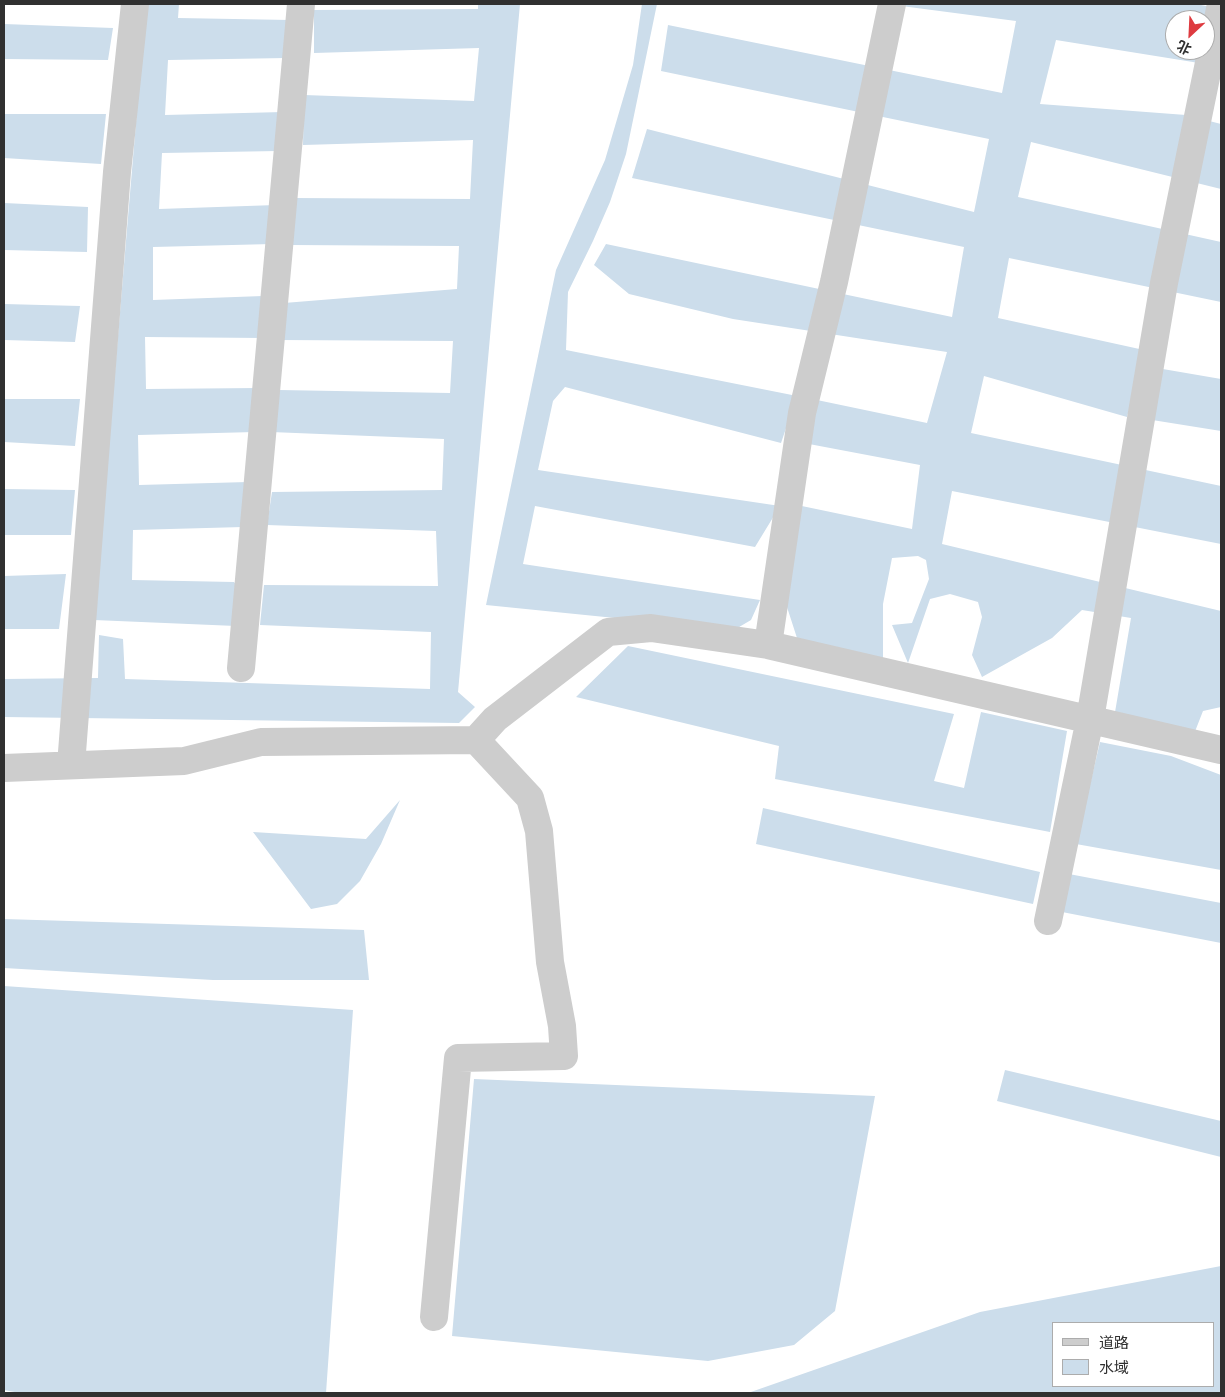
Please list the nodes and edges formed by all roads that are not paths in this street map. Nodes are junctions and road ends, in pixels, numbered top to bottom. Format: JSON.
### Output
{"nodes":[{"id":1,"x":135,"y":4,"type":"edge"},
{"id":2,"x":301,"y":4,"type":"edge"},
{"id":3,"x":892,"y":4,"type":"edge"},
{"id":4,"x":1221,"y":4,"type":"edge"},
{"id":5,"x":768,"y":645,"type":"junction"},
{"id":6,"x":242,"y":668,"type":"dead end"},
{"id":7,"x":1090,"y":720,"type":"junction"},
{"id":8,"x":476,"y":740,"type":"junction"},
{"id":9,"x":1221,"y":750,"type":"edge"},
{"id":10,"x":71,"y":765,"type":"junction"},
{"id":11,"x":4,"y":768,"type":"edge"},
{"id":12,"x":1048,"y":921,"type":"dead end"},
{"id":13,"x":434,"y":1317,"type":"dead end"}],
"edges":[{"from":1,"to":10,"type":"street"},
{"from":2,"to":6,"type":"street"},
{"from":3,"to":5,"type":"street"},
{"from":4,"to":7,"type":"street"},
{"from":5,"to":7,"type":"street"},
{"from":5,"to":8,"type":"street"},
{"from":7,"to":9,"type":"street"},
{"from":7,"to":12,"type":"street"},
{"from":8,"to":10,"type":"street"},
{"from":8,"to":13,"type":"street"},
{"from":10,"to":11,"type":"street"}]}
